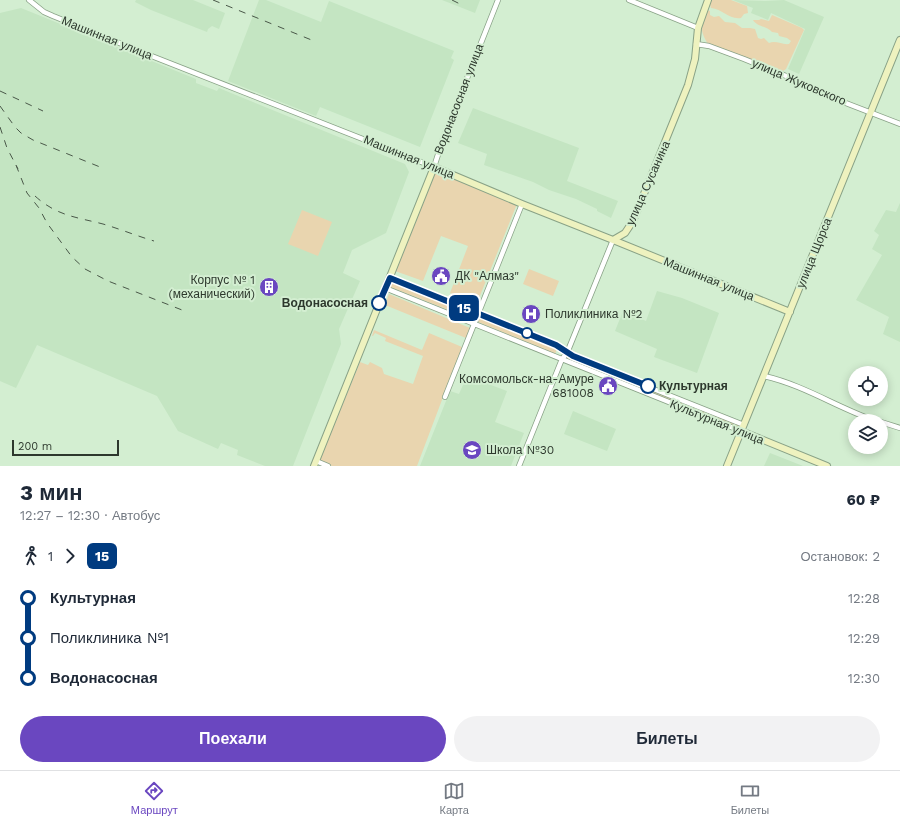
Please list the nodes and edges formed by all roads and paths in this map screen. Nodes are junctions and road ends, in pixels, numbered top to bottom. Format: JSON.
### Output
{"nodes":[{"id":1,"x":29,"y":0,"type":"edge"},
{"id":2,"x":498,"y":0,"type":"edge"},
{"id":3,"x":629,"y":0,"type":"edge"},
{"id":4,"x":708,"y":0,"type":"edge"},
{"id":5,"x":698,"y":28,"type":"junction"},
{"id":6,"x":900,"y":40,"type":"edge"},
{"id":7,"x":696,"y":44,"type":"junction"},
{"id":8,"x":871,"y":112,"type":"junction"},
{"id":9,"x":900,"y":124,"type":"edge"},
{"id":10,"x":434,"y":167,"type":"junction"},
{"id":11,"x":522,"y":204,"type":"junction"},
{"id":12,"x":613,"y":240,"type":"junction"},
{"id":13,"x":390,"y":278,"type":"junction"},
{"id":14,"x":386,"y":288,"type":"junction"},
{"id":15,"x":790,"y":312,"type":"junction"},
{"id":16,"x":478,"y":314,"type":"junction"},
{"id":17,"x":474,"y":323,"type":"junction"},
{"id":18,"x":567,"y":353,"type":"junction"},
{"id":19,"x":562,"y":359,"type":"junction"},
{"id":20,"x":764,"y":376,"type":"junction"},
{"id":21,"x":445,"y":396,"type":"dead end"},
{"id":22,"x":858,"y":414,"type":"edge"},
{"id":23,"x":888,"y":424,"type":"edge"},
{"id":24,"x":744,"y":425,"type":"junction"},
{"id":25,"x":900,"y":428,"type":"edge"},
{"id":26,"x":741,"y":431,"type":"junction"},
{"id":27,"x":315,"y":464,"type":"edge"},
{"id":28,"x":328,"y":466,"type":"edge"},
{"id":29,"x":520,"y":466,"type":"edge"},
{"id":30,"x":727,"y":466,"type":"edge"},
{"id":31,"x":827,"y":466,"type":"edge"}],
"edges":[{"from":1,"to":10,"type":"street","name":"Машинная улица"},
{"from":2,"to":10,"type":"street","name":"Водонасосная улица"},
{"from":3,"to":5,"type":"street"},
{"from":4,"to":5,"type":"street","name":"улица Сусанина"},
{"from":5,"to":7,"type":"street","name":"улица Сусанина"},
{"from":6,"to":8,"type":"street","name":"улица Щорса"},
{"from":7,"to":8,"type":"street","name":"улица Жуковского"},
{"from":7,"to":12,"type":"street","name":"улица Сусанина"},
{"from":8,"to":9,"type":"street","name":"улица Жуковского"},
{"from":8,"to":15,"type":"street","name":"улица Щорса"},
{"from":10,"to":11,"type":"street","name":"Машинная улица"},
{"from":10,"to":13,"type":"street","name":"Водонасосная улица"},
{"from":11,"to":12,"type":"street","name":"Машинная улица"},
{"from":11,"to":16,"type":"street"},
{"from":12,"to":15,"type":"street","name":"Машинная улица"},
{"from":12,"to":18,"type":"street","name":"улица Сусанина"},
{"from":13,"to":14,"type":"street","name":"Водонасосная улица"},
{"from":13,"to":16,"type":"street","name":"Культурная улица"},
{"from":14,"to":17,"type":"street","name":"Культурная улица"},
{"from":14,"to":27,"type":"street","name":"Водонасосная улица"},
{"from":15,"to":20,"type":"street","name":"улица Щорса"},
{"from":16,"to":17,"type":"street"},
{"from":16,"to":18,"type":"street","name":"Культурная улица"},
{"from":17,"to":19,"type":"street","name":"Культурная улица"},
{"from":17,"to":21,"type":"street"},
{"from":18,"to":19,"type":"street","name":"улица Сусанина"},
{"from":18,"to":24,"type":"street","name":"Культурная улица"},
{"from":19,"to":26,"type":"street","name":"Культурная улица"},
{"from":19,"to":29,"type":"street","name":"улица Сусанина"},
{"from":20,"to":22,"type":"street"},
{"from":20,"to":24,"type":"street","name":"улица Щорса"},
{"from":23,"to":25,"type":"street"},
{"from":24,"to":26,"type":"street","name":"улица Щорса"},
{"from":26,"to":30,"type":"street","name":"улица Щорса"},
{"from":26,"to":31,"type":"street","name":"Культурная улица"},
{"from":27,"to":28,"type":"street"}]}
